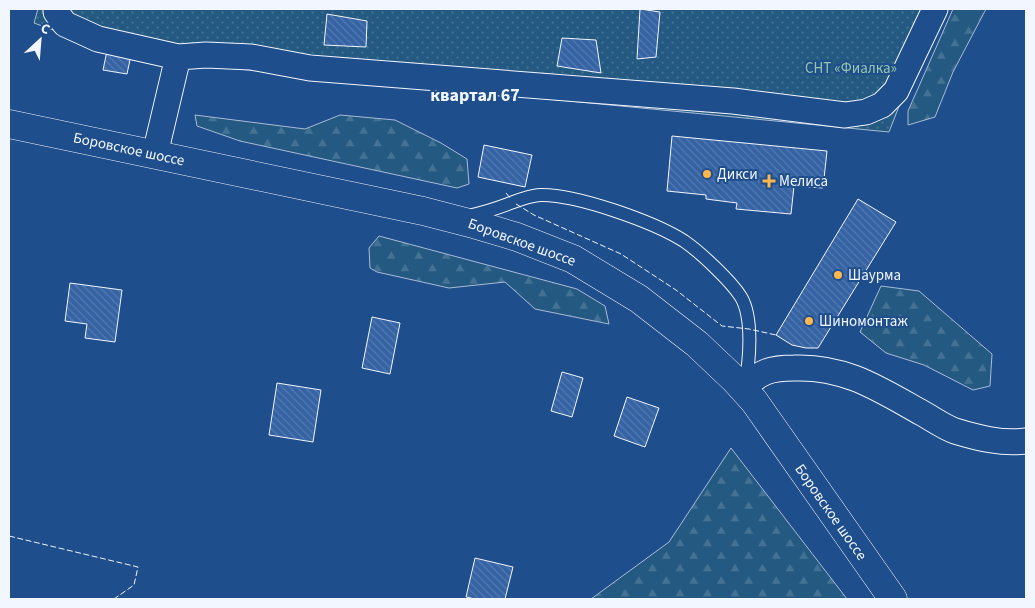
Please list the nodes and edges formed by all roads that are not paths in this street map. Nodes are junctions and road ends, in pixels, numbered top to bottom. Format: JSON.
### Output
{"nodes":[{"id":1,"x":56,"y":9,"type":"edge"},
{"id":2,"x":935,"y":9,"type":"edge"},
{"id":3,"x":178,"y":56,"type":"junction"},
{"id":4,"x":9,"y":124,"type":"edge"},
{"id":5,"x":155,"y":154,"type":"junction"},
{"id":6,"x":455,"y":219,"type":"junction"},
{"id":7,"x":744,"y":389,"type":"junction"},
{"id":8,"x":1026,"y":441,"type":"edge"},
{"id":9,"x":893,"y":599,"type":"edge"}],
"edges":[{"from":1,"to":3,"type":"street"},
{"from":2,"to":3,"type":"street"},
{"from":3,"to":5,"type":"street"},
{"from":4,"to":5,"type":"main road","name":"Боровское шоссе"},
{"from":5,"to":6,"type":"main road","name":"Боровское шоссе"},
{"from":6,"to":7,"type":"main road","name":"Боровское шоссе"},
{"from":6,"to":7,"type":"lane"},
{"from":7,"to":8,"type":"street"},
{"from":7,"to":9,"type":"main road","name":"Боровское шоссе"}]}
